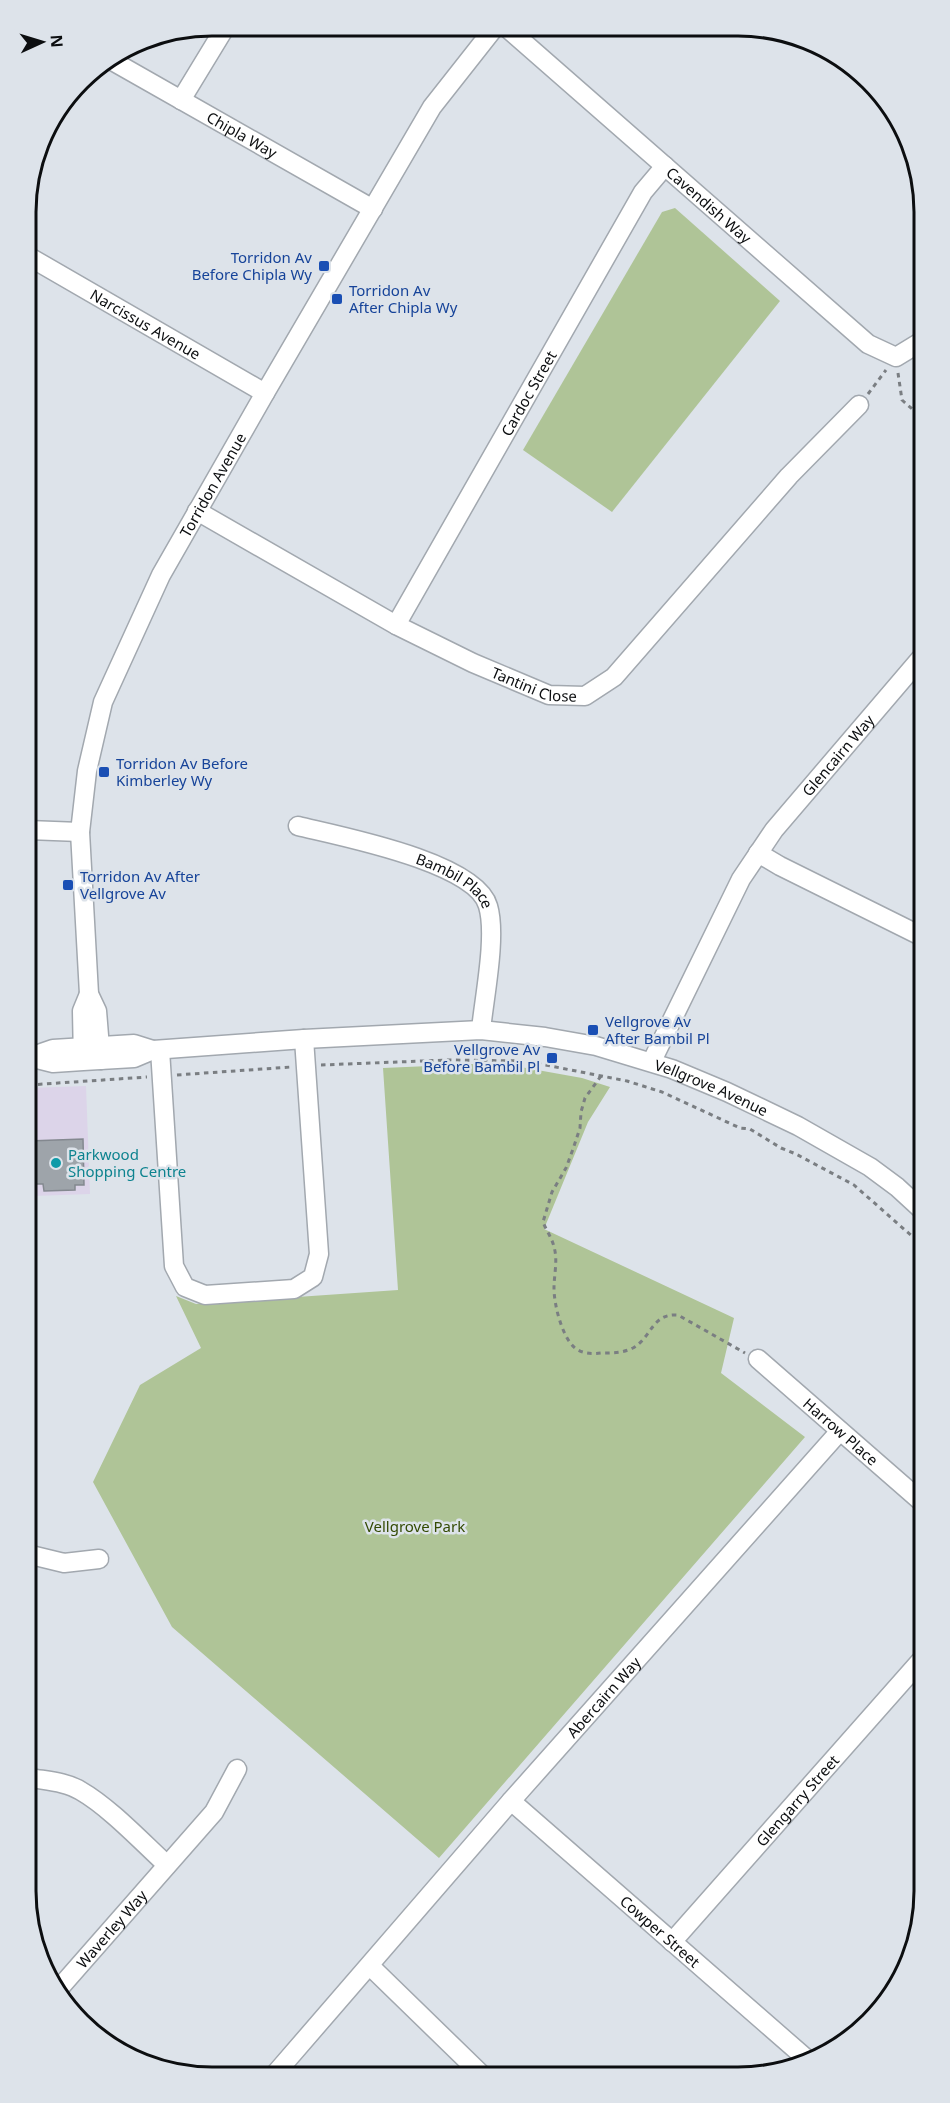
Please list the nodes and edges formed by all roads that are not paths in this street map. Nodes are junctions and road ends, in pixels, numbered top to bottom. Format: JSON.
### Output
{"nodes":[{"id":1,"x":220,"y":36,"type":"edge"},
{"id":2,"x":488,"y":36,"type":"edge"},
{"id":3,"x":516,"y":36,"type":"edge"},
{"id":4,"x":118,"y":64,"type":"edge"},
{"id":5,"x":181,"y":100,"type":"junction"},
{"id":6,"x":665,"y":166,"type":"junction"},
{"id":7,"x":373,"y":209,"type":"junction"},
{"id":8,"x":36,"y":261,"type":"edge"},
{"id":9,"x":914,"y":346,"type":"edge"},
{"id":10,"x":265,"y":393,"type":"junction"},
{"id":11,"x":859,"y":405,"type":"road end"},
{"id":12,"x":197,"y":511,"type":"junction"},
{"id":13,"x":396,"y":625,"type":"junction"},
{"id":14,"x":914,"y":666,"type":"edge"},
{"id":15,"x":298,"y":826,"type":"dead end"},
{"id":16,"x":36,"y":830,"type":"edge"},
{"id":17,"x":80,"y":832,"type":"junction"},
{"id":18,"x":758,"y":853,"type":"junction"},
{"id":19,"x":914,"y":933,"type":"edge"},
{"id":20,"x":480,"y":1030,"type":"junction"},
{"id":21,"x":304,"y":1039,"type":"junction"},
{"id":22,"x":156,"y":1050,"type":"junction"},
{"id":23,"x":92,"y":1054,"type":"junction"},
{"id":24,"x":36,"y":1059,"type":"edge"},
{"id":25,"x":652,"y":1061,"type":"junction"},
{"id":26,"x":914,"y":1203,"type":"edge"},
{"id":27,"x":758,"y":1359,"type":"road end"},
{"id":28,"x":840,"y":1431,"type":"junction"},
{"id":29,"x":914,"y":1495,"type":"edge"},
{"id":30,"x":36,"y":1556,"type":"edge"},
{"id":31,"x":99,"y":1559,"type":"dead end"},
{"id":32,"x":914,"y":1669,"type":"edge"},
{"id":33,"x":237,"y":1769,"type":"dead end"},
{"id":34,"x":36,"y":1779,"type":"edge"},
{"id":35,"x":511,"y":1801,"type":"junction"},
{"id":36,"x":167,"y":1865,"type":"junction"},
{"id":37,"x":672,"y":1942,"type":"junction"},
{"id":38,"x":370,"y":1966,"type":"junction"},
{"id":39,"x":63,"y":1984,"type":"edge"},
{"id":40,"x":803,"y":2055,"type":"edge"},
{"id":41,"x":280,"y":2067,"type":"edge"},
{"id":42,"x":474,"y":2067,"type":"edge"}],
"edges":[{"from":1,"to":5,"type":"street"},
{"from":2,"to":7,"type":"street","name":"Torridon Avenue"},
{"from":3,"to":6,"type":"street","name":"Cavendish Way"},
{"from":4,"to":5,"type":"street","name":"Chipla Way"},
{"from":5,"to":7,"type":"street","name":"Chipla Way"},
{"from":6,"to":9,"type":"street","name":"Cavendish Way"},
{"from":6,"to":13,"type":"street","name":"Cardoc Street"},
{"from":7,"to":10,"type":"street","name":"Torridon Avenue"},
{"from":8,"to":10,"type":"street","name":"Narcissus Avenue"},
{"from":10,"to":12,"type":"street","name":"Torridon Avenue"},
{"from":11,"to":13,"type":"street","name":"Tantini Close"},
{"from":12,"to":13,"type":"street","name":"Tantini Close"},
{"from":12,"to":17,"type":"street","name":"Torridon Avenue"},
{"from":14,"to":18,"type":"street","name":"Glencairn Way"},
{"from":15,"to":20,"type":"street","name":"Bambil Place"},
{"from":16,"to":17,"type":"street"},
{"from":17,"to":23,"type":"street","name":"Torridon Avenue"},
{"from":18,"to":19,"type":"street"},
{"from":18,"to":25,"type":"street","name":"Glencairn Way"},
{"from":20,"to":21,"type":"street","name":"Vellgrove Avenue"},
{"from":20,"to":25,"type":"street","name":"Vellgrove Avenue"},
{"from":21,"to":22,"type":"street","name":"Vellgrove Avenue"},
{"from":21,"to":22,"type":"street"},
{"from":22,"to":23,"type":"street","name":"Vellgrove Avenue"},
{"from":23,"to":24,"type":"street","name":"Vellgrove Avenue"},
{"from":25,"to":26,"type":"street","name":"Vellgrove Avenue"},
{"from":27,"to":28,"type":"street","name":"Harrow Place"},
{"from":28,"to":29,"type":"street","name":"Harrow Place"},
{"from":28,"to":35,"type":"street","name":"Abercairn Way"},
{"from":30,"to":31,"type":"street"},
{"from":32,"to":37,"type":"street","name":"Glengarry Street"},
{"from":33,"to":36,"type":"street","name":"Waverley Way"},
{"from":34,"to":36,"type":"street"},
{"from":35,"to":37,"type":"street","name":"Cowper Street"},
{"from":35,"to":38,"type":"street","name":"Abercairn Way"},
{"from":36,"to":39,"type":"street","name":"Waverley Way"},
{"from":37,"to":40,"type":"street","name":"Cowper Street"},
{"from":38,"to":41,"type":"street","name":"Abercairn Way"},
{"from":38,"to":42,"type":"street"}]}
